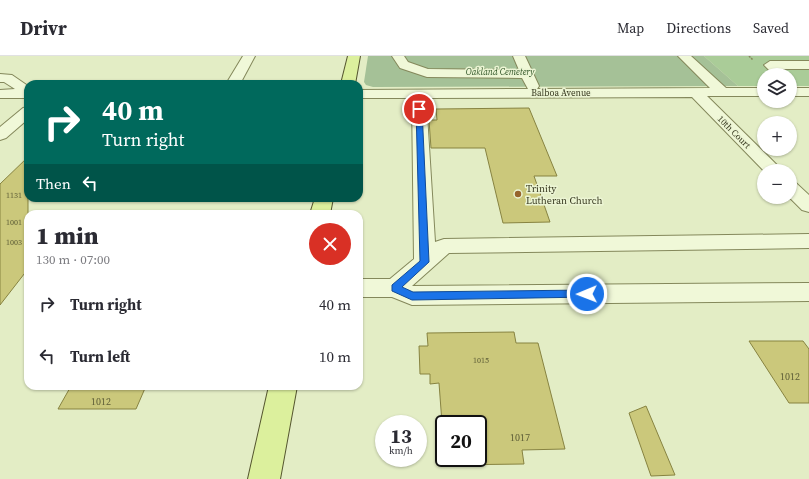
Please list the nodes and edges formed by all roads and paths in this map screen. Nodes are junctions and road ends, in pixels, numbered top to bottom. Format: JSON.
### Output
{"nodes":[{"id":1,"x":249,"y":56,"type":"edge"},
{"id":2,"x":354,"y":56,"type":"edge"},
{"id":3,"x":398,"y":56,"type":"edge"},
{"id":4,"x":519,"y":56,"type":"edge"},
{"id":5,"x":684,"y":56,"type":"edge"},
{"id":6,"x":809,"y":65,"type":"edge"},
{"id":7,"x":774,"y":68,"type":"edge"},
{"id":8,"x":527,"y":74,"type":"junction"},
{"id":9,"x":0,"y":78,"type":"edge"},
{"id":10,"x":235,"y":80,"type":"edge"},
{"id":11,"x":349,"y":80,"type":"edge"},
{"id":12,"x":797,"y":86,"type":"edge"},
{"id":13,"x":695,"y":92,"type":"junction"},
{"id":14,"x":722,"y":92,"type":"junction"},
{"id":15,"x":757,"y":92,"type":"edge"},
{"id":16,"x":807,"y":92,"type":"edge"},
{"id":17,"x":535,"y":93,"type":"junction"},
{"id":18,"x":0,"y":94,"type":"edge"},
{"id":19,"x":23,"y":94,"type":"edge"},
{"id":20,"x":363,"y":94,"type":"edge"},
{"id":21,"x":419,"y":94,"type":"junction"},
{"id":22,"x":24,"y":114,"type":"edge"},
{"id":23,"x":0,"y":135,"type":"edge"},
{"id":24,"x":767,"y":164,"type":"edge"},
{"id":25,"x":797,"y":194,"type":"edge"},
{"id":26,"x":809,"y":206,"type":"edge"},
{"id":27,"x":809,"y":241,"type":"edge"},
{"id":28,"x":425,"y":262,"type":"junction"},
{"id":29,"x":363,"y":288,"type":"edge"},
{"id":30,"x":395,"y":288,"type":"junction"},
{"id":31,"x":809,"y":292,"type":"edge"},
{"id":32,"x":282,"y":390,"type":"edge"},
{"id":33,"x":264,"y":479,"type":"edge"}],
"edges":[{"from":1,"to":10,"type":"street"},
{"from":2,"to":11,"type":"main road"},
{"from":3,"to":8,"type":"street"},
{"from":4,"to":8,"type":"street"},
{"from":5,"to":14,"type":"street"},
{"from":6,"to":7,"type":"street"},
{"from":8,"to":17,"type":"street"},
{"from":9,"to":19,"type":"street"},
{"from":12,"to":16,"type":"street"},
{"from":13,"to":14,"type":"street","name":"Balboa Avenue"},
{"from":13,"to":17,"type":"street","name":"Balboa Avenue"},
{"from":13,"to":24,"type":"street","name":"10th Court"},
{"from":14,"to":15,"type":"street","name":"Balboa Avenue"},
{"from":17,"to":21,"type":"street","name":"Balboa Avenue"},
{"from":18,"to":19,"type":"street"},
{"from":20,"to":21,"type":"street","name":"Balboa Avenue"},
{"from":21,"to":28,"type":"street"},
{"from":22,"to":23,"type":"street"},
{"from":25,"to":26,"type":"street"},
{"from":27,"to":28,"type":"street"},
{"from":28,"to":30,"type":"street"},
{"from":29,"to":30,"type":"street"},
{"from":30,"to":31,"type":"street"},
{"from":32,"to":33,"type":"main road"}]}
